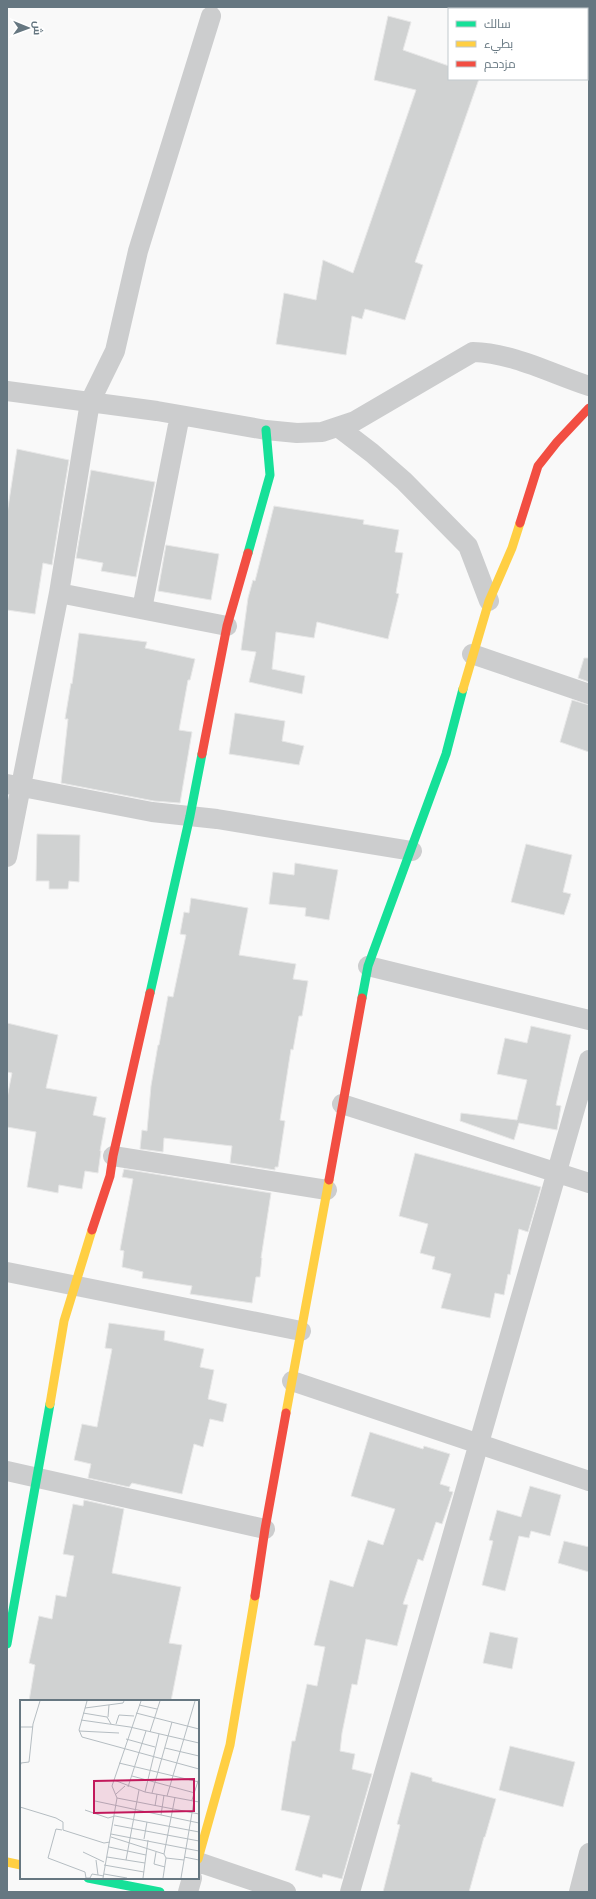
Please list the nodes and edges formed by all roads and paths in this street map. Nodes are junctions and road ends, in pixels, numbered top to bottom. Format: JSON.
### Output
{"nodes":[{"id":1,"x":212,"y":16,"type":"dead end"},
{"id":2,"x":589,"y":386,"type":"edge"},
{"id":3,"x":7,"y":391,"type":"edge"},
{"id":4,"x":90,"y":402,"type":"junction"},
{"id":5,"x":589,"y":408,"type":"edge"},
{"id":6,"x":180,"y":415,"type":"junction"},
{"id":7,"x":338,"y":427,"type":"junction"},
{"id":8,"x":266,"y":430,"type":"junction"},
{"id":9,"x":59,"y":594,"type":"junction"},
{"id":10,"x":489,"y":601,"type":"junction"},
{"id":11,"x":142,"y":610,"type":"junction"},
{"id":12,"x":227,"y":626,"type":"junction"},
{"id":13,"x":472,"y":654,"type":"junction"},
{"id":14,"x":589,"y":694,"type":"edge"},
{"id":15,"x":14,"y":785,"type":"edge"},
{"id":16,"x":190,"y":816,"type":"junction"},
{"id":17,"x":412,"y":852,"type":"junction"},
{"id":18,"x":7,"y":857,"type":"edge"},
{"id":19,"x":368,"y":966,"type":"junction"},
{"id":20,"x":589,"y":1020,"type":"edge"},
{"id":21,"x":589,"y":1060,"type":"edge"},
{"id":22,"x":342,"y":1104,"type":"junction"},
{"id":23,"x":112,"y":1156,"type":"junction"},
{"id":24,"x":556,"y":1174,"type":"junction"},
{"id":25,"x":589,"y":1183,"type":"edge"},
{"id":26,"x":327,"y":1190,"type":"junction"},
{"id":27,"x":7,"y":1272,"type":"edge"},
{"id":28,"x":74,"y":1285,"type":"junction"},
{"id":29,"x":300,"y":1331,"type":"junction"},
{"id":30,"x":292,"y":1381,"type":"junction"},
{"id":31,"x":479,"y":1445,"type":"junction"},
{"id":32,"x":7,"y":1471,"type":"edge"},
{"id":33,"x":38,"y":1478,"type":"junction"},
{"id":34,"x":589,"y":1481,"type":"edge"},
{"id":35,"x":265,"y":1528,"type":"junction"},
{"id":36,"x":7,"y":1644,"type":"edge"},
{"id":37,"x":589,"y":1853,"type":"edge"},
{"id":38,"x":199,"y":1856,"type":"edge"},
{"id":39,"x":199,"y":1860,"type":"edge"},
{"id":40,"x":7,"y":1862,"type":"edge"},
{"id":41,"x":20,"y":1865,"type":"edge"},
{"id":42,"x":93,"y":1879,"type":"edge"},
{"id":43,"x":192,"y":1879,"type":"edge"},
{"id":44,"x":160,"y":1892,"type":"edge"},
{"id":45,"x":188,"y":1892,"type":"edge"},
{"id":46,"x":286,"y":1892,"type":"edge"},
{"id":47,"x":350,"y":1892,"type":"edge"},
{"id":48,"x":579,"y":1892,"type":"edge"}],
"edges":[{"from":1,"to":4,"type":"street"},
{"from":2,"to":7,"type":"street"},
{"from":3,"to":4,"type":"street"},
{"from":4,"to":6,"type":"street"},
{"from":4,"to":9,"type":"street"},
{"from":5,"to":10,"type":"street"},
{"from":6,"to":8,"type":"street"},
{"from":6,"to":11,"type":"street"},
{"from":7,"to":8,"type":"street"},
{"from":7,"to":10,"type":"street"},
{"from":8,"to":12,"type":"street"},
{"from":9,"to":11,"type":"street"},
{"from":9,"to":15,"type":"street"},
{"from":10,"to":13,"type":"street"},
{"from":11,"to":12,"type":"street"},
{"from":12,"to":16,"type":"street"},
{"from":13,"to":14,"type":"street"},
{"from":13,"to":17,"type":"street"},
{"from":15,"to":16,"type":"street"},
{"from":15,"to":18,"type":"street"},
{"from":16,"to":17,"type":"street"},
{"from":16,"to":23,"type":"street"},
{"from":17,"to":19,"type":"street"},
{"from":19,"to":20,"type":"street"},
{"from":19,"to":22,"type":"street"},
{"from":21,"to":24,"type":"street"},
{"from":22,"to":24,"type":"street"},
{"from":22,"to":26,"type":"street"},
{"from":23,"to":26,"type":"street"},
{"from":23,"to":28,"type":"street"},
{"from":24,"to":25,"type":"street"},
{"from":24,"to":31,"type":"street"},
{"from":26,"to":29,"type":"street"},
{"from":27,"to":28,"type":"street"},
{"from":28,"to":29,"type":"street"},
{"from":28,"to":33,"type":"street"},
{"from":29,"to":30,"type":"street"},
{"from":30,"to":31,"type":"street"},
{"from":30,"to":35,"type":"street"},
{"from":31,"to":34,"type":"street"},
{"from":31,"to":47,"type":"street"},
{"from":32,"to":33,"type":"street"},
{"from":33,"to":35,"type":"street"},
{"from":33,"to":36,"type":"street"},
{"from":35,"to":38,"type":"street"},
{"from":37,"to":48,"type":"street"},
{"from":39,"to":46,"type":"street"},
{"from":40,"to":41,"type":"street"},
{"from":42,"to":44,"type":"street"},
{"from":43,"to":45,"type":"street"}]}
